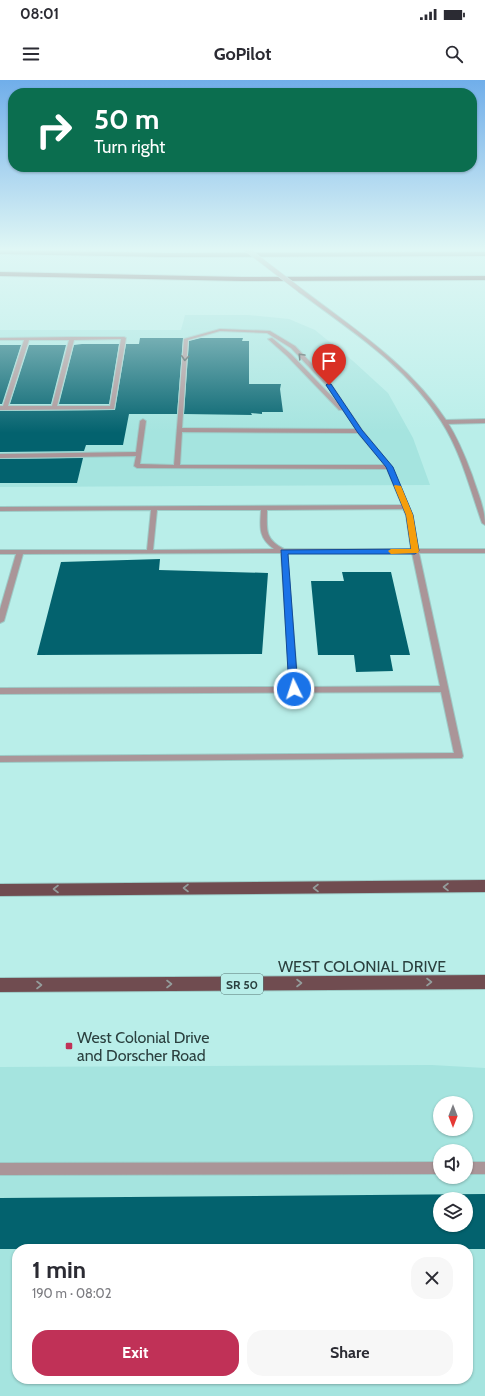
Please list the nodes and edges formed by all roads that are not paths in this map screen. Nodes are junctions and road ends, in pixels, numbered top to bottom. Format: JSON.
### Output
{"nodes":[{"id":1,"x":325,"y":309,"type":"edge"},
{"id":2,"x":206,"y":333,"type":"junction"},
{"id":3,"x":72,"y":338,"type":"junction"},
{"id":4,"x":0,"y":339,"type":"edge"},
{"id":5,"x":26,"y":339,"type":"junction"},
{"id":6,"x":3,"y":408,"type":"edge"},
{"id":7,"x":54,"y":408,"type":"junction"},
{"id":8,"x":352,"y":419,"type":"junction"},
{"id":9,"x":143,"y":421,"type":"dead end"},
{"id":10,"x":485,"y":421,"type":"edge"},
{"id":11,"x":445,"y":422,"type":"junction"},
{"id":12,"x":180,"y":430,"type":"junction"},
{"id":13,"x":360,"y":432,"type":"junction"},
{"id":14,"x":139,"y":454,"type":"junction"},
{"id":15,"x":0,"y":456,"type":"edge"},
{"id":16,"x":176,"y":467,"type":"junction"},
{"id":17,"x":389,"y":467,"type":"junction"},
{"id":18,"x":406,"y":507,"type":"junction"},
{"id":19,"x":154,"y":508,"type":"junction"},
{"id":20,"x":264,"y":508,"type":"junction"},
{"id":21,"x":0,"y":509,"type":"edge"},
{"id":22,"x":485,"y":523,"type":"edge"},
{"id":23,"x":415,"y":551,"type":"junction"},
{"id":24,"x":485,"y":551,"type":"edge"},
{"id":25,"x":0,"y":552,"type":"edge"},
{"id":26,"x":20,"y":552,"type":"junction"},
{"id":27,"x":150,"y":552,"type":"junction"},
{"id":28,"x":284,"y":552,"type":"junction"},
{"id":29,"x":0,"y":621,"type":"edge"},
{"id":30,"x":294,"y":689,"type":"junction"},
{"id":31,"x":445,"y":689,"type":"junction"},
{"id":32,"x":0,"y":690,"type":"edge"},
{"id":33,"x":0,"y":759,"type":"edge"},
{"id":34,"x":485,"y":886,"type":"edge"},
{"id":35,"x":0,"y":890,"type":"edge"},
{"id":36,"x":485,"y":982,"type":"edge"},
{"id":37,"x":0,"y":985,"type":"edge"},
{"id":38,"x":433,"y":1168,"type":"edge"},
{"id":39,"x":473,"y":1168,"type":"edge"},
{"id":40,"x":485,"y":1168,"type":"edge"},
{"id":41,"x":0,"y":1169,"type":"edge"}],
"edges":[{"from":1,"to":11,"type":"street","bridge":true},
{"from":2,"to":8,"type":"street"},
{"from":8,"to":2,"type":"street","one_way":true},
{"from":2,"to":12,"type":"street","one_way":true},
{"from":3,"to":5,"type":"street"},
{"from":3,"to":7,"type":"street"},
{"from":3,"to":7,"type":"street"},
{"from":4,"to":5,"type":"street"},
{"from":5,"to":6,"type":"street"},
{"from":6,"to":7,"type":"street"},
{"from":8,"to":13,"type":"street"},
{"from":9,"to":14,"type":"street"},
{"from":10,"to":11,"type":"street"},
{"from":11,"to":22,"type":"street"},
{"from":12,"to":13,"type":"street"},
{"from":12,"to":16,"type":"street"},
{"from":13,"to":17,"type":"street"},
{"from":14,"to":15,"type":"street"},
{"from":14,"to":16,"type":"street"},
{"from":16,"to":17,"type":"street"},
{"from":17,"to":18,"type":"street"},
{"from":18,"to":20,"type":"street"},
{"from":18,"to":23,"type":"street"},
{"from":19,"to":20,"type":"street"},
{"from":19,"to":21,"type":"street"},
{"from":19,"to":27,"type":"street"},
{"from":20,"to":28,"type":"street"},
{"from":23,"to":24,"type":"street"},
{"from":23,"to":28,"type":"street"},
{"from":23,"to":31,"type":"street"},
{"from":25,"to":26,"type":"street"},
{"from":26,"to":27,"type":"street"},
{"from":26,"to":29,"type":"street"},
{"from":27,"to":28,"type":"street"},
{"from":28,"to":30,"type":"street"},
{"from":30,"to":31,"type":"street"},
{"from":30,"to":32,"type":"street"},
{"from":31,"to":33,"type":"street"},
{"from":34,"to":35,"type":"highway","one_way":true},
{"from":37,"to":36,"type":"highway","name":"WEST COLONIAL DRIVE","number":"SR 50","one_way":true},
{"from":38,"to":41,"type":"street"},
{"from":39,"to":40,"type":"street"}]}
